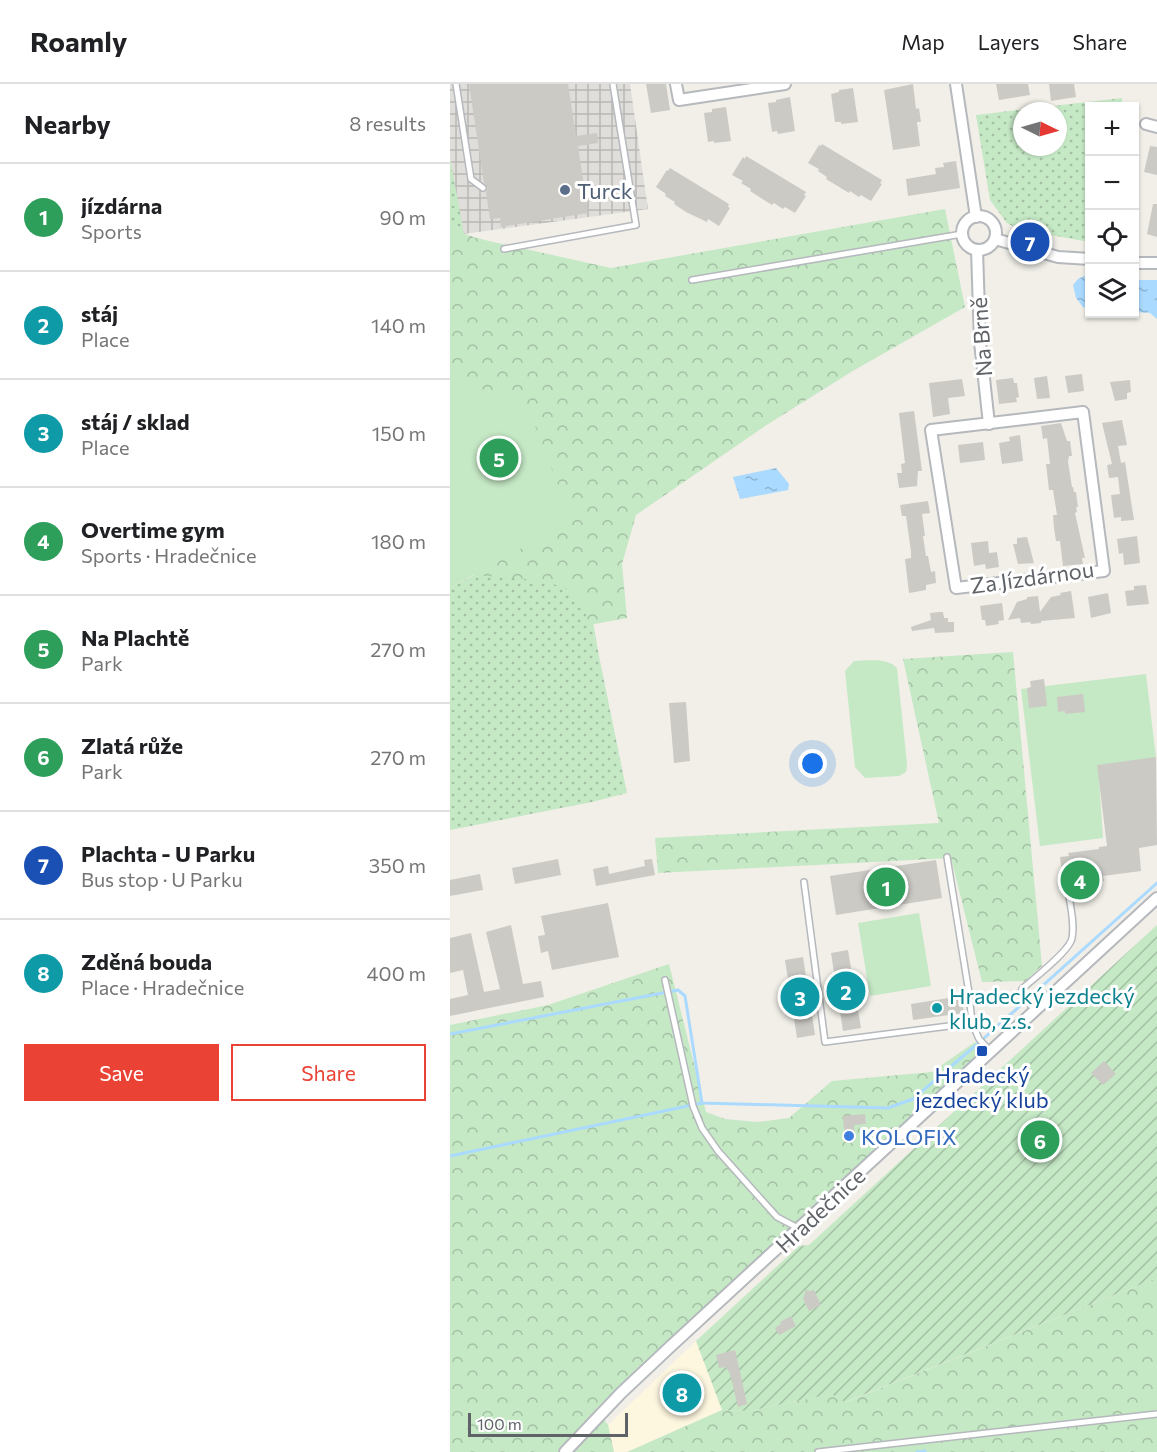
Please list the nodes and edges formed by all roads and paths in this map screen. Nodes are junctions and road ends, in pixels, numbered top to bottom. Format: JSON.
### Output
{"nodes":[{"id":1,"x":456,"y":84,"type":"edge"},
{"id":2,"x":614,"y":84,"type":"edge"},
{"id":3,"x":676,"y":84,"type":"edge"},
{"id":4,"x":785,"y":84,"type":"edge"},
{"id":5,"x":956,"y":84,"type":"edge"},
{"id":6,"x":483,"y":188,"type":"dead end"},
{"id":7,"x":976,"y":217,"type":"junction"},
{"id":8,"x":962,"y":234,"type":"junction"},
{"id":9,"x":995,"y":239,"type":"junction"},
{"id":10,"x":504,"y":249,"type":"dead end"},
{"id":11,"x":977,"y":250,"type":"junction"},
{"id":12,"x":1085,"y":259,"type":"edge"},
{"id":13,"x":1139,"y":263,"type":"edge"},
{"id":14,"x":1157,"y":263,"type":"edge"},
{"id":15,"x":692,"y":280,"type":"dead end"},
{"id":16,"x":989,"y":424,"type":"junction"},
{"id":17,"x":947,"y":857,"type":"dead end"},
{"id":18,"x":804,"y":882,"type":"dead end"},
{"id":19,"x":1068,"y":890,"type":"dead end"},
{"id":20,"x":1157,"y":898,"type":"edge"},
{"id":21,"x":665,"y":980,"type":"dead end"},
{"id":22,"x":1035,"y":1010,"type":"junction"},
{"id":23,"x":972,"y":1023,"type":"junction"},
{"id":24,"x":991,"y":1052,"type":"junction"},
{"id":25,"x":799,"y":1229,"type":"junction"},
{"id":26,"x":1157,"y":1414,"type":"edge"},
{"id":27,"x":565,"y":1452,"type":"edge"},
{"id":28,"x":818,"y":1452,"type":"edge"}],
"edges":[{"from":1,"to":6,"type":"lane"},
{"from":2,"to":10,"type":"lane"},
{"from":3,"to":4,"type":"street"},
{"from":5,"to":7,"type":"street"},
{"from":7,"to":8,"type":"street"},
{"from":7,"to":9,"type":"street"},
{"from":8,"to":11,"type":"street"},
{"from":8,"to":15,"type":"lane"},
{"from":9,"to":11,"type":"street"},
{"from":9,"to":12,"type":"street"},
{"from":11,"to":16,"type":"street","name":"Na Brně"},
{"from":13,"to":14,"type":"street"},
{"from":16,"to":16,"type":"street","name":"Za Jízdárnou"},
{"from":17,"to":23,"type":"lane"},
{"from":18,"to":23,"type":"lane"},
{"from":19,"to":22,"type":"lane"},
{"from":20,"to":22,"type":"street","name":"Hradečnice"},
{"from":21,"to":25,"type":"lane"},
{"from":22,"to":24,"type":"street","name":"Hradečnice"},
{"from":23,"to":24,"type":"lane"},
{"from":24,"to":25,"type":"street","name":"Hradečnice"},
{"from":25,"to":27,"type":"street","name":"Hradečnice"},
{"from":26,"to":28,"type":"lane"}]}
